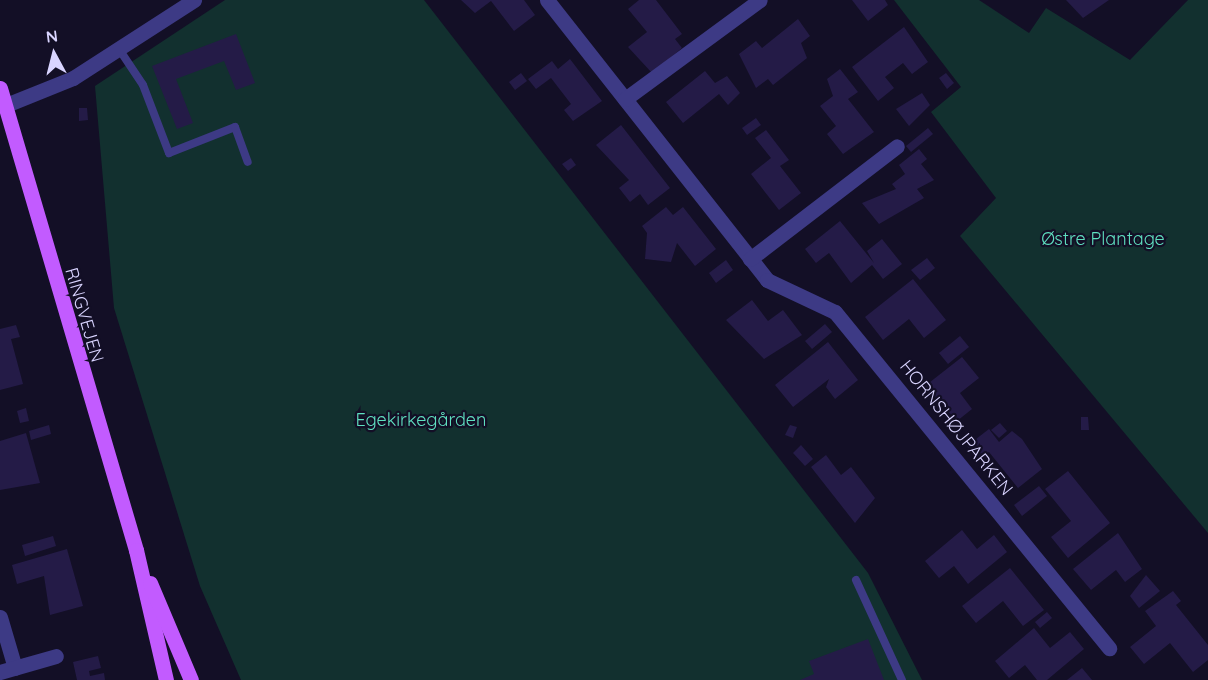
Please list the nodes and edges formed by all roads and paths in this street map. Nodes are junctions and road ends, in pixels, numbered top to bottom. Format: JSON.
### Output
{"nodes":[{"id":1,"x":194,"y":0,"type":"edge"},
{"id":2,"x":547,"y":0,"type":"edge"},
{"id":3,"x":760,"y":0,"type":"edge"},
{"id":4,"x":119,"y":49,"type":"junction"},
{"id":5,"x":0,"y":88,"type":"edge"},
{"id":6,"x":625,"y":99,"type":"junction"},
{"id":7,"x":6,"y":105,"type":"junction"},
{"id":8,"x":897,"y":146,"type":"dead end"},
{"id":9,"x":248,"y":162,"type":"dead end"},
{"id":10,"x":750,"y":259,"type":"junction"},
{"id":11,"x":136,"y":550,"type":"junction"},
{"id":12,"x":856,"y":580,"type":"dead end"},
{"id":13,"x":0,"y":617,"type":"edge"},
{"id":14,"x":1109,"y":648,"type":"dead end"},
{"id":15,"x":56,"y":656,"type":"dead end"},
{"id":16,"x":7,"y":670,"type":"edge"},
{"id":17,"x":166,"y":680,"type":"edge"},
{"id":18,"x":191,"y":680,"type":"edge"},
{"id":19,"x":902,"y":680,"type":"edge"}],
"edges":[{"from":1,"to":4,"type":"street"},
{"from":2,"to":6,"type":"street","name":"HORNSHØJPARKEN"},
{"from":3,"to":6,"type":"street"},
{"from":4,"to":7,"type":"street"},
{"from":4,"to":9,"type":"lane"},
{"from":5,"to":7,"type":"main road","name":"RINGVEJEN"},
{"from":6,"to":10,"type":"street","name":"HORNSHØJPARKEN"},
{"from":7,"to":11,"type":"main road","name":"RINGVEJEN"},
{"from":8,"to":10,"type":"street"},
{"from":10,"to":14,"type":"street","name":"HORNSHØJPARKEN"},
{"from":11,"to":17,"type":"main road","name":"RINGVEJEN"},
{"from":11,"to":18,"type":"main road","name":"RINGVEJEN"},
{"from":12,"to":19,"type":"lane"},
{"from":13,"to":16,"type":"street"},
{"from":15,"to":16,"type":"street"}]}
